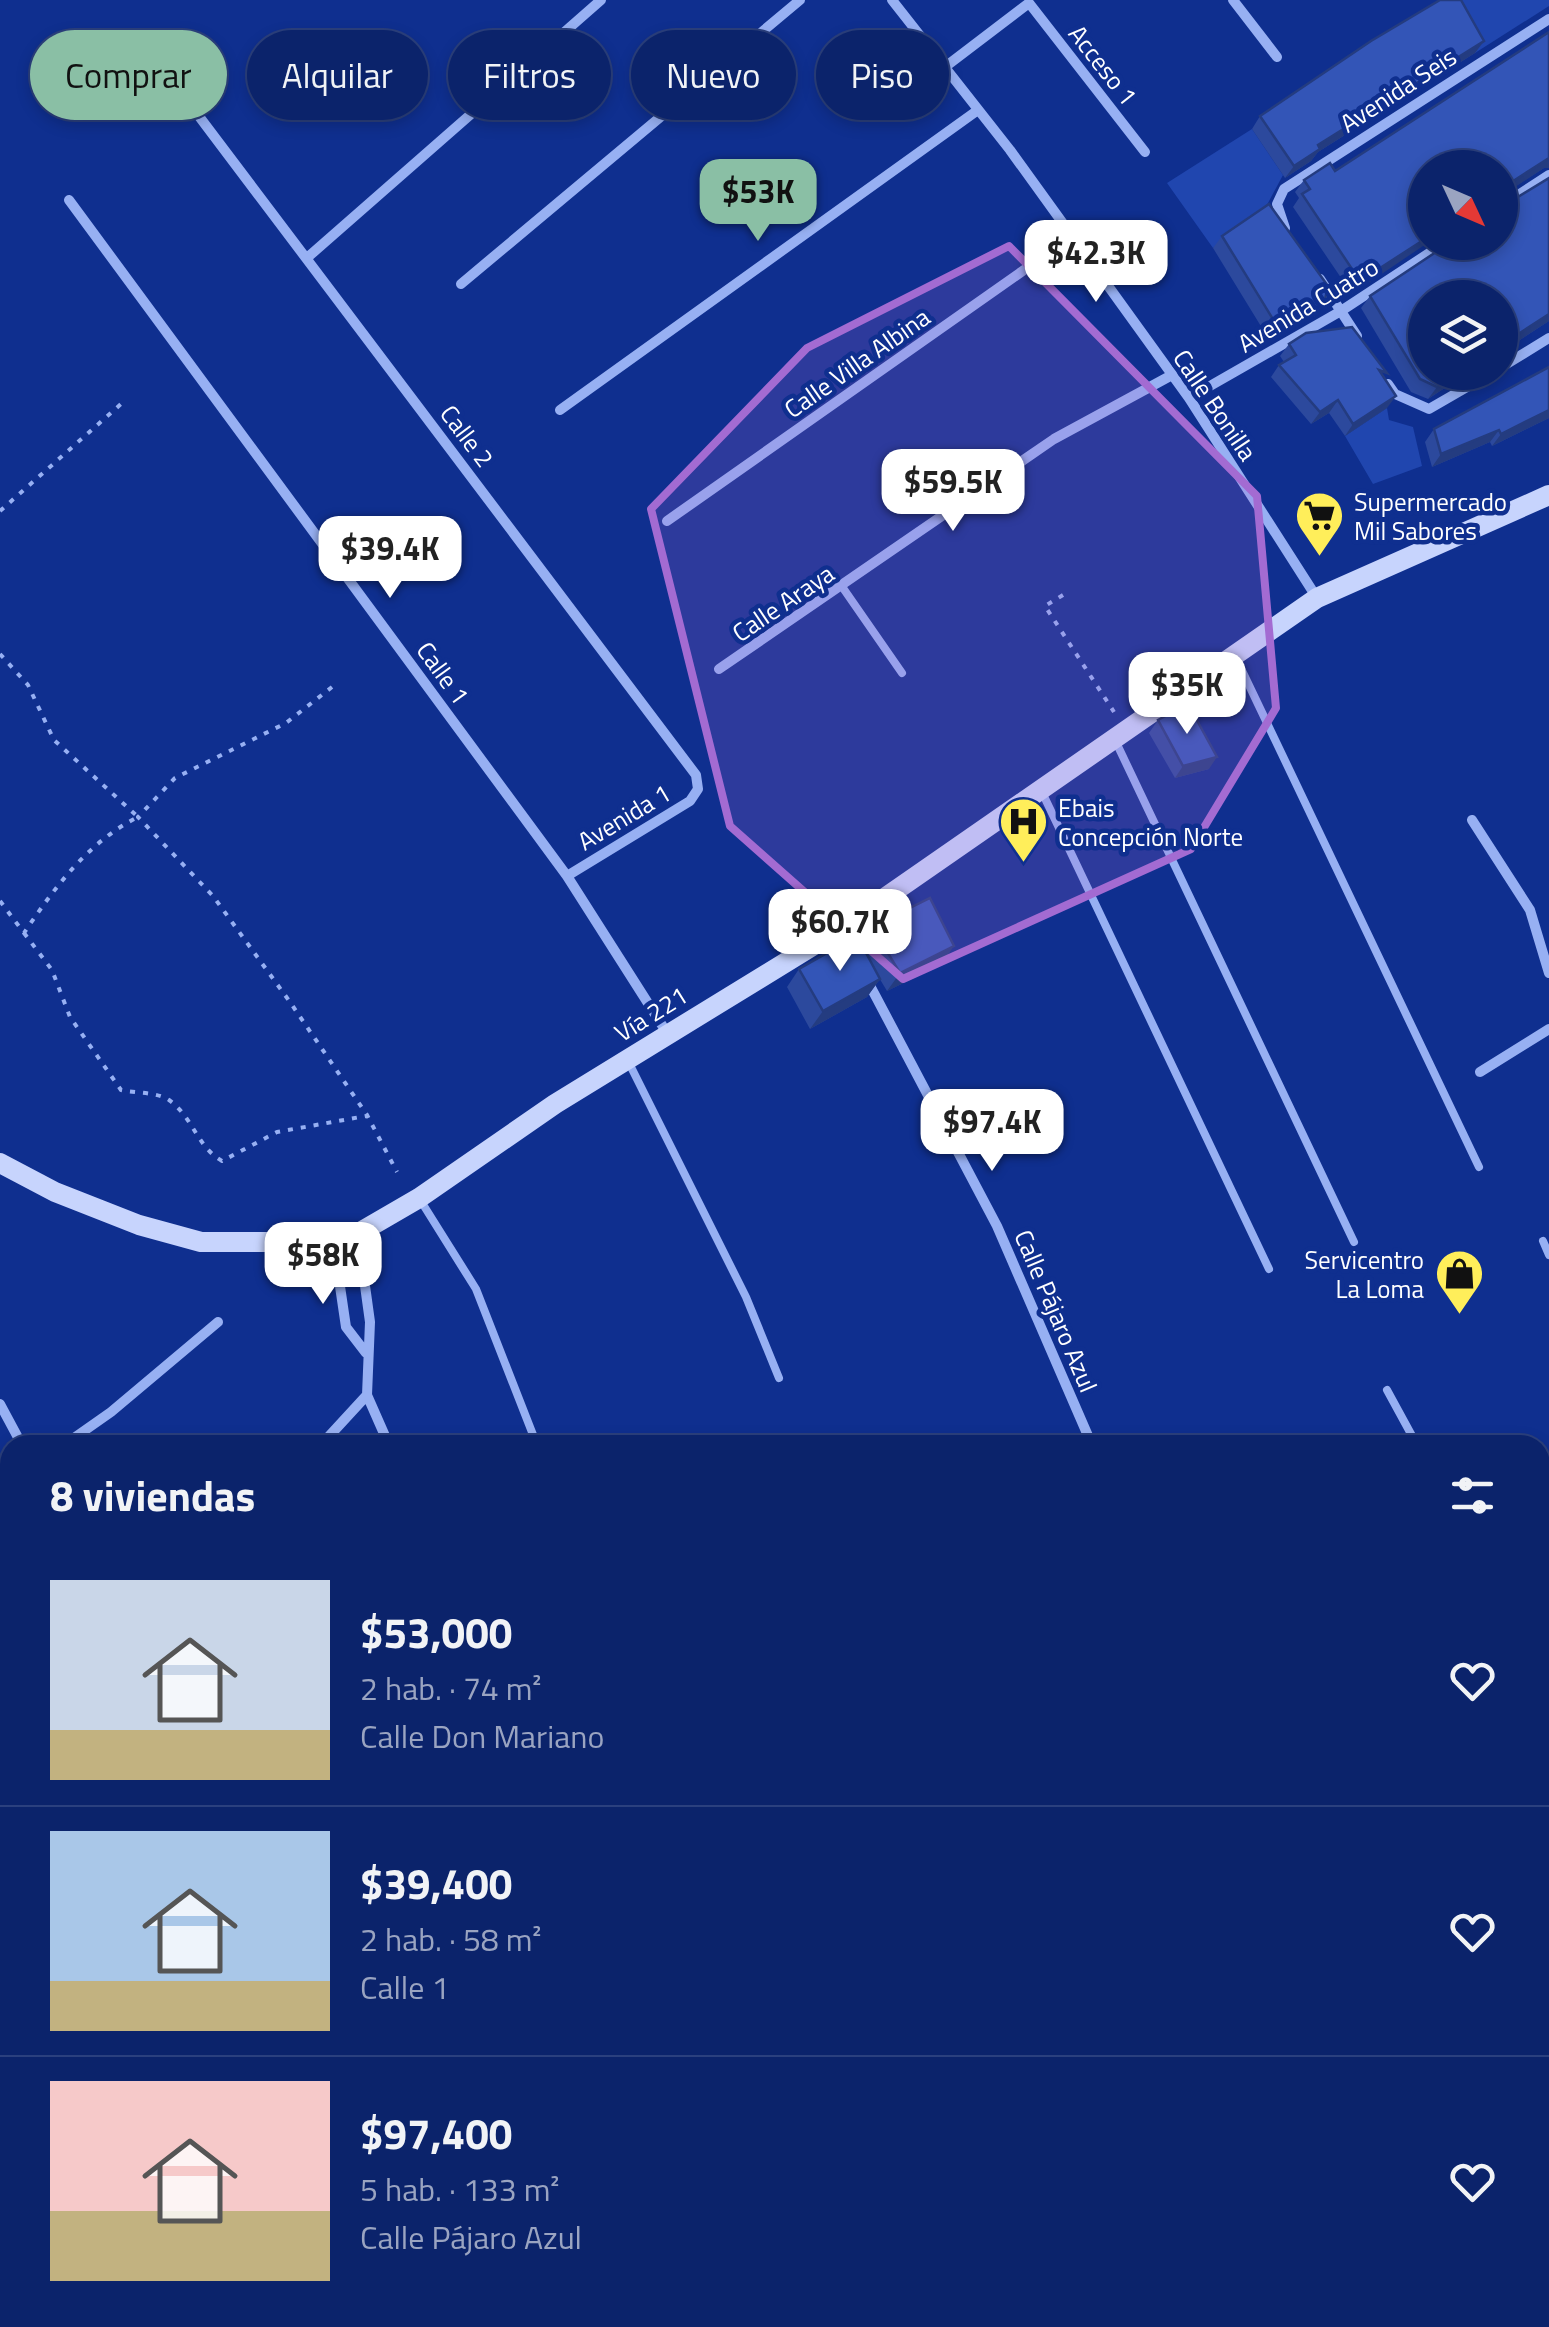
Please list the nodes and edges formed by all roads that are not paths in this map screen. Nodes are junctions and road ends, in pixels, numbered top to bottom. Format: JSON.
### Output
{"nodes":[{"id":1,"x":601,"y":0,"type":"edge"},
{"id":2,"x":800,"y":0,"type":"edge"},
{"id":3,"x":892,"y":0,"type":"edge"},
{"id":4,"x":1233,"y":0,"type":"edge"},
{"id":5,"x":1028,"y":2,"type":"edge"},
{"id":6,"x":1549,"y":19,"type":"edge"},
{"id":7,"x":916,"y":30,"type":"edge"},
{"id":8,"x":1277,"y":57,"type":"dead end"},
{"id":9,"x":949,"y":64,"type":"edge"},
{"id":10,"x":949,"y":72,"type":"edge"},
{"id":11,"x":978,"y":110,"type":"junction"},
{"id":12,"x":202,"y":120,"type":"edge"},
{"id":13,"x":1145,"y":152,"type":"dead end"},
{"id":14,"x":1549,"y":175,"type":"edge"},
{"id":15,"x":1518,"y":195,"type":"edge"},
{"id":16,"x":70,"y":200,"type":"dead end"},
{"id":17,"x":1289,"y":234,"type":"edge"},
{"id":18,"x":1070,"y":237,"type":"junction"},
{"id":19,"x":308,"y":256,"type":"junction"},
{"id":20,"x":1419,"y":260,"type":"edge"},
{"id":21,"x":1310,"y":265,"type":"edge"},
{"id":22,"x":460,"y":284,"type":"dead end"},
{"id":23,"x":1341,"y":311,"type":"junction"},
{"id":24,"x":1544,"y":341,"type":"edge"},
{"id":25,"x":1362,"y":344,"type":"edge"},
{"id":26,"x":1518,"y":357,"type":"edge"},
{"id":27,"x":1549,"y":357,"type":"edge"},
{"id":28,"x":1172,"y":375,"type":"junction"},
{"id":29,"x":1384,"y":378,"type":"edge"},
{"id":30,"x":1462,"y":390,"type":"edge"},
{"id":31,"x":1189,"y":398,"type":"junction"},
{"id":32,"x":560,"y":410,"type":"dead end"},
{"id":33,"x":1549,"y":495,"type":"edge"},
{"id":34,"x":667,"y":521,"type":"dead end"},
{"id":35,"x":843,"y":588,"type":"junction"},
{"id":36,"x":1317,"y":598,"type":"junction"},
{"id":37,"x":1234,"y":654,"type":"junction"},
{"id":38,"x":719,"y":669,"type":"dead end"},
{"id":39,"x":902,"y":673,"type":"dead end"},
{"id":40,"x":1119,"y":732,"type":"junction"},
{"id":41,"x":698,"y":788,"type":"joint"},
{"id":42,"x":1040,"y":788,"type":"junction"},
{"id":43,"x":1472,"y":820,"type":"dead end"},
{"id":44,"x":568,"y":876,"type":"junction"},
{"id":45,"x":859,"y":964,"type":"edge"},
{"id":46,"x":1549,"y":973,"type":"edge"},
{"id":47,"x":1549,"y":1029,"type":"edge"},
{"id":48,"x":667,"y":1033,"type":"junction"},
{"id":49,"x":627,"y":1058,"type":"junction"},
{"id":50,"x":1480,"y":1072,"type":"dead end"},
{"id":51,"x":0,"y":1163,"type":"edge"},
{"id":52,"x":1479,"y":1168,"type":"dead end"},
{"id":53,"x":419,"y":1198,"type":"junction"},
{"id":54,"x":358,"y":1234,"type":"junction"},
{"id":55,"x":333,"y":1238,"type":"junction"},
{"id":56,"x":1543,"y":1241,"type":"dead end"},
{"id":57,"x":1354,"y":1242,"type":"dead end"},
{"id":58,"x":1549,"y":1256,"type":"edge"},
{"id":59,"x":1269,"y":1270,"type":"dead end"},
{"id":60,"x":218,"y":1322,"type":"dead end"},
{"id":61,"x":366,"y":1354,"type":"junction"},
{"id":62,"x":779,"y":1378,"type":"dead end"},
{"id":63,"x":1388,"y":1390,"type":"dead end"},
{"id":64,"x":367,"y":1395,"type":"junction"},
{"id":65,"x":0,"y":1404,"type":"edge"},
{"id":66,"x":17,"y":1435,"type":"edge"},
{"id":67,"x":78,"y":1435,"type":"edge"},
{"id":68,"x":330,"y":1435,"type":"edge"},
{"id":69,"x":385,"y":1435,"type":"edge"},
{"id":70,"x":532,"y":1435,"type":"edge"},
{"id":71,"x":1088,"y":1435,"type":"edge"},
{"id":72,"x":1412,"y":1435,"type":"edge"}],
"edges":[{"from":1,"to":19,"type":"street"},
{"from":2,"to":22,"type":"street"},
{"from":3,"to":7,"type":"street","name":"Calle Bonilla"},
{"from":4,"to":8,"type":"street"},
{"from":5,"to":9,"type":"street","name":"Acceso 1"},
{"from":5,"to":13,"type":"street","name":"Acceso 1"},
{"from":6,"to":17,"type":"street","name":"Avenida Seis"},
{"from":10,"to":11,"type":"street","name":"Calle Bonilla"},
{"from":11,"to":18,"type":"street","name":"Calle Bonilla"},
{"from":11,"to":32,"type":"street"},
{"from":12,"to":19,"type":"street","name":"Calle 2"},
{"from":14,"to":15,"type":"street"},
{"from":16,"to":44,"type":"street","name":"Calle 1"},
{"from":18,"to":28,"type":"street","name":"Calle Bonilla"},
{"from":18,"to":34,"type":"street","name":"Calle Villa Albina"},
{"from":19,"to":41,"type":"street","name":"Calle 2"},
{"from":20,"to":23,"type":"street","name":"Avenida Cuatro"},
{"from":21,"to":23,"type":"street"},
{"from":23,"to":25,"type":"street"},
{"from":23,"to":31,"type":"street","name":"Avenida Cuatro"},
{"from":24,"to":26,"type":"street"},
{"from":24,"to":27,"type":"street"},
{"from":28,"to":31,"type":"street","name":"Calle Bonilla"},
{"from":28,"to":35,"type":"street","name":"Calle Araya"},
{"from":29,"to":30,"type":"street"},
{"from":31,"to":36,"type":"street","name":"Calle Bonilla"},
{"from":33,"to":36,"type":"main road","name":"Vía 221"},
{"from":35,"to":38,"type":"street","name":"Calle Araya"},
{"from":35,"to":39,"type":"lane"},
{"from":36,"to":37,"type":"main road","name":"Vía 221"},
{"from":37,"to":40,"type":"main road","name":"Vía 221"},
{"from":37,"to":52,"type":"lane"},
{"from":40,"to":42,"type":"main road","name":"Vía 221"},
{"from":40,"to":57,"type":"lane"},
{"from":41,"to":44,"type":"street","name":"Avenida 1"},
{"from":42,"to":48,"type":"main road","name":"Vía 221"},
{"from":42,"to":59,"type":"lane"},
{"from":43,"to":46,"type":"street"},
{"from":44,"to":48,"type":"street","name":"Calle 1"},
{"from":45,"to":71,"type":"street","name":"Calle Pájaro Azul"},
{"from":47,"to":50,"type":"street"},
{"from":48,"to":49,"type":"main road","name":"Vía 221"},
{"from":49,"to":53,"type":"main road","name":"Vía 221"},
{"from":49,"to":62,"type":"lane"},
{"from":51,"to":55,"type":"main road","name":"Vía 221"},
{"from":53,"to":54,"type":"main road","name":"Vía 221"},
{"from":53,"to":70,"type":"lane"},
{"from":54,"to":55,"type":"main road","name":"Vía 221"},
{"from":54,"to":61,"type":"street"},
{"from":55,"to":61,"type":"street"},
{"from":56,"to":58,"type":"lane"},
{"from":60,"to":67,"type":"street"},
{"from":61,"to":64,"type":"street"},
{"from":63,"to":72,"type":"lane"},
{"from":64,"to":68,"type":"street"},
{"from":64,"to":69,"type":"street"},
{"from":65,"to":66,"type":"street"}]}
